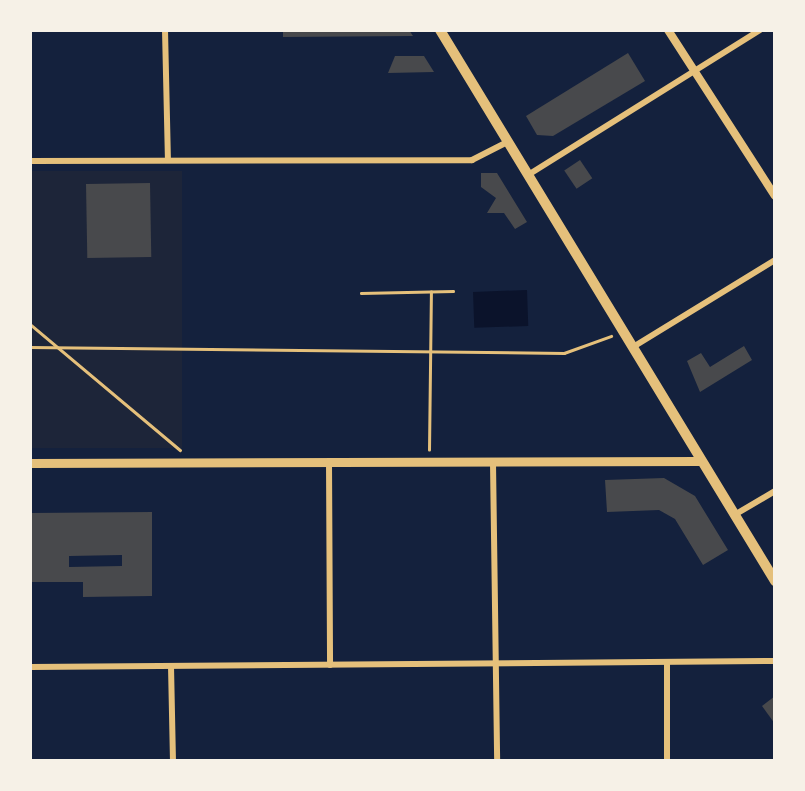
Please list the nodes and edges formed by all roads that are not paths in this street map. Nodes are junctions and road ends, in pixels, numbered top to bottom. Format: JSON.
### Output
{"nodes":[{"id":1,"x":165,"y":30,"type":"edge"},
{"id":2,"x":440,"y":30,"type":"edge"},
{"id":3,"x":668,"y":30,"type":"edge"},
{"id":4,"x":760,"y":30,"type":"edge"},
{"id":5,"x":695,"y":72,"type":"junction"},
{"id":6,"x":506,"y":143,"type":"junction"},
{"id":7,"x":168,"y":160,"type":"junction"},
{"id":8,"x":30,"y":161,"type":"edge"},
{"id":9,"x":527,"y":176,"type":"junction"},
{"id":10,"x":775,"y":196,"type":"edge"},
{"id":11,"x":775,"y":260,"type":"edge"},
{"id":12,"x":632,"y":348,"type":"junction"},
{"id":13,"x":329,"y":460,"type":"junction"},
{"id":14,"x":700,"y":461,"type":"junction"},
{"id":15,"x":30,"y":463,"type":"edge"},
{"id":16,"x":493,"y":463,"type":"junction"},
{"id":17,"x":775,"y":491,"type":"edge"},
{"id":18,"x":734,"y":515,"type":"junction"},
{"id":19,"x":775,"y":581,"type":"edge"},
{"id":20,"x":775,"y":661,"type":"edge"},
{"id":21,"x":496,"y":664,"type":"junction"},
{"id":22,"x":330,"y":665,"type":"junction"},
{"id":23,"x":667,"y":665,"type":"junction"},
{"id":24,"x":170,"y":666,"type":"junction"},
{"id":25,"x":30,"y":667,"type":"edge"},
{"id":26,"x":173,"y":761,"type":"edge"},
{"id":27,"x":497,"y":761,"type":"edge"},
{"id":28,"x":667,"y":761,"type":"edge"}],
"edges":[{"from":1,"to":7,"type":"street"},
{"from":2,"to":6,"type":"main road"},
{"from":3,"to":5,"type":"street"},
{"from":4,"to":5,"type":"street"},
{"from":5,"to":9,"type":"street"},
{"from":5,"to":10,"type":"street"},
{"from":6,"to":7,"type":"street"},
{"from":6,"to":9,"type":"main road"},
{"from":7,"to":8,"type":"street"},
{"from":9,"to":12,"type":"main road"},
{"from":11,"to":12,"type":"street"},
{"from":12,"to":14,"type":"main road"},
{"from":13,"to":15,"type":"main road"},
{"from":13,"to":16,"type":"main road"},
{"from":13,"to":22,"type":"street"},
{"from":14,"to":16,"type":"main road"},
{"from":14,"to":18,"type":"main road"},
{"from":16,"to":21,"type":"street"},
{"from":17,"to":18,"type":"street"},
{"from":18,"to":19,"type":"main road"},
{"from":20,"to":23,"type":"street"},
{"from":21,"to":22,"type":"street"},
{"from":21,"to":23,"type":"street"},
{"from":21,"to":27,"type":"street"},
{"from":22,"to":24,"type":"street"},
{"from":23,"to":28,"type":"street"},
{"from":24,"to":25,"type":"street"},
{"from":24,"to":26,"type":"street"}]}
